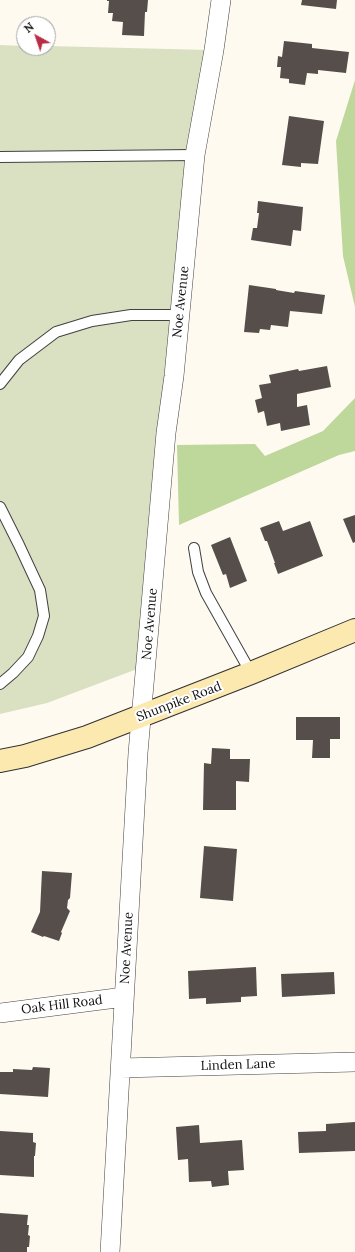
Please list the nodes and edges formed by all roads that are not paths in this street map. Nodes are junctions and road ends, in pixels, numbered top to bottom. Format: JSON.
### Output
{"nodes":[{"id":1,"x":221,"y":0,"type":"edge"},
{"id":2,"x":195,"y":155,"type":"junction"},
{"id":3,"x":0,"y":157,"type":"edge"},
{"id":4,"x":180,"y":315,"type":"junction"},
{"id":5,"x":0,"y":384,"type":"edge"},
{"id":6,"x":0,"y":507,"type":"edge"},
{"id":7,"x":194,"y":548,"type":"dead end"},
{"id":8,"x":355,"y":630,"type":"edge"},
{"id":9,"x":251,"y":673,"type":"junction"},
{"id":10,"x":0,"y":684,"type":"edge"},
{"id":11,"x":141,"y":717,"type":"junction"},
{"id":12,"x":0,"y":762,"type":"edge"},
{"id":13,"x":124,"y":997,"type":"junction"},
{"id":14,"x":0,"y":1013,"type":"edge"},
{"id":15,"x":355,"y":1062,"type":"edge"},
{"id":16,"x":120,"y":1068,"type":"junction"},
{"id":17,"x":110,"y":1252,"type":"edge"}],
"edges":[{"from":1,"to":2,"type":"street","name":"Noe Avenue"},
{"from":2,"to":3,"type":"lane"},
{"from":2,"to":4,"type":"street","name":"Noe Avenue"},
{"from":4,"to":5,"type":"lane"},
{"from":4,"to":11,"type":"street","name":"Noe Avenue"},
{"from":6,"to":10,"type":"lane"},
{"from":7,"to":9,"type":"lane"},
{"from":8,"to":9,"type":"main road","name":"Shunpike Road"},
{"from":9,"to":11,"type":"main road","name":"Shunpike Road"},
{"from":11,"to":12,"type":"main road","name":"Shunpike Road"},
{"from":11,"to":13,"type":"street","name":"Noe Avenue"},
{"from":13,"to":14,"type":"street","name":"Oak Hill Road"},
{"from":13,"to":16,"type":"street","name":"Noe Avenue"},
{"from":15,"to":16,"type":"street","name":"Linden Lane"},
{"from":16,"to":17,"type":"street","name":"Noe Avenue"}]}
